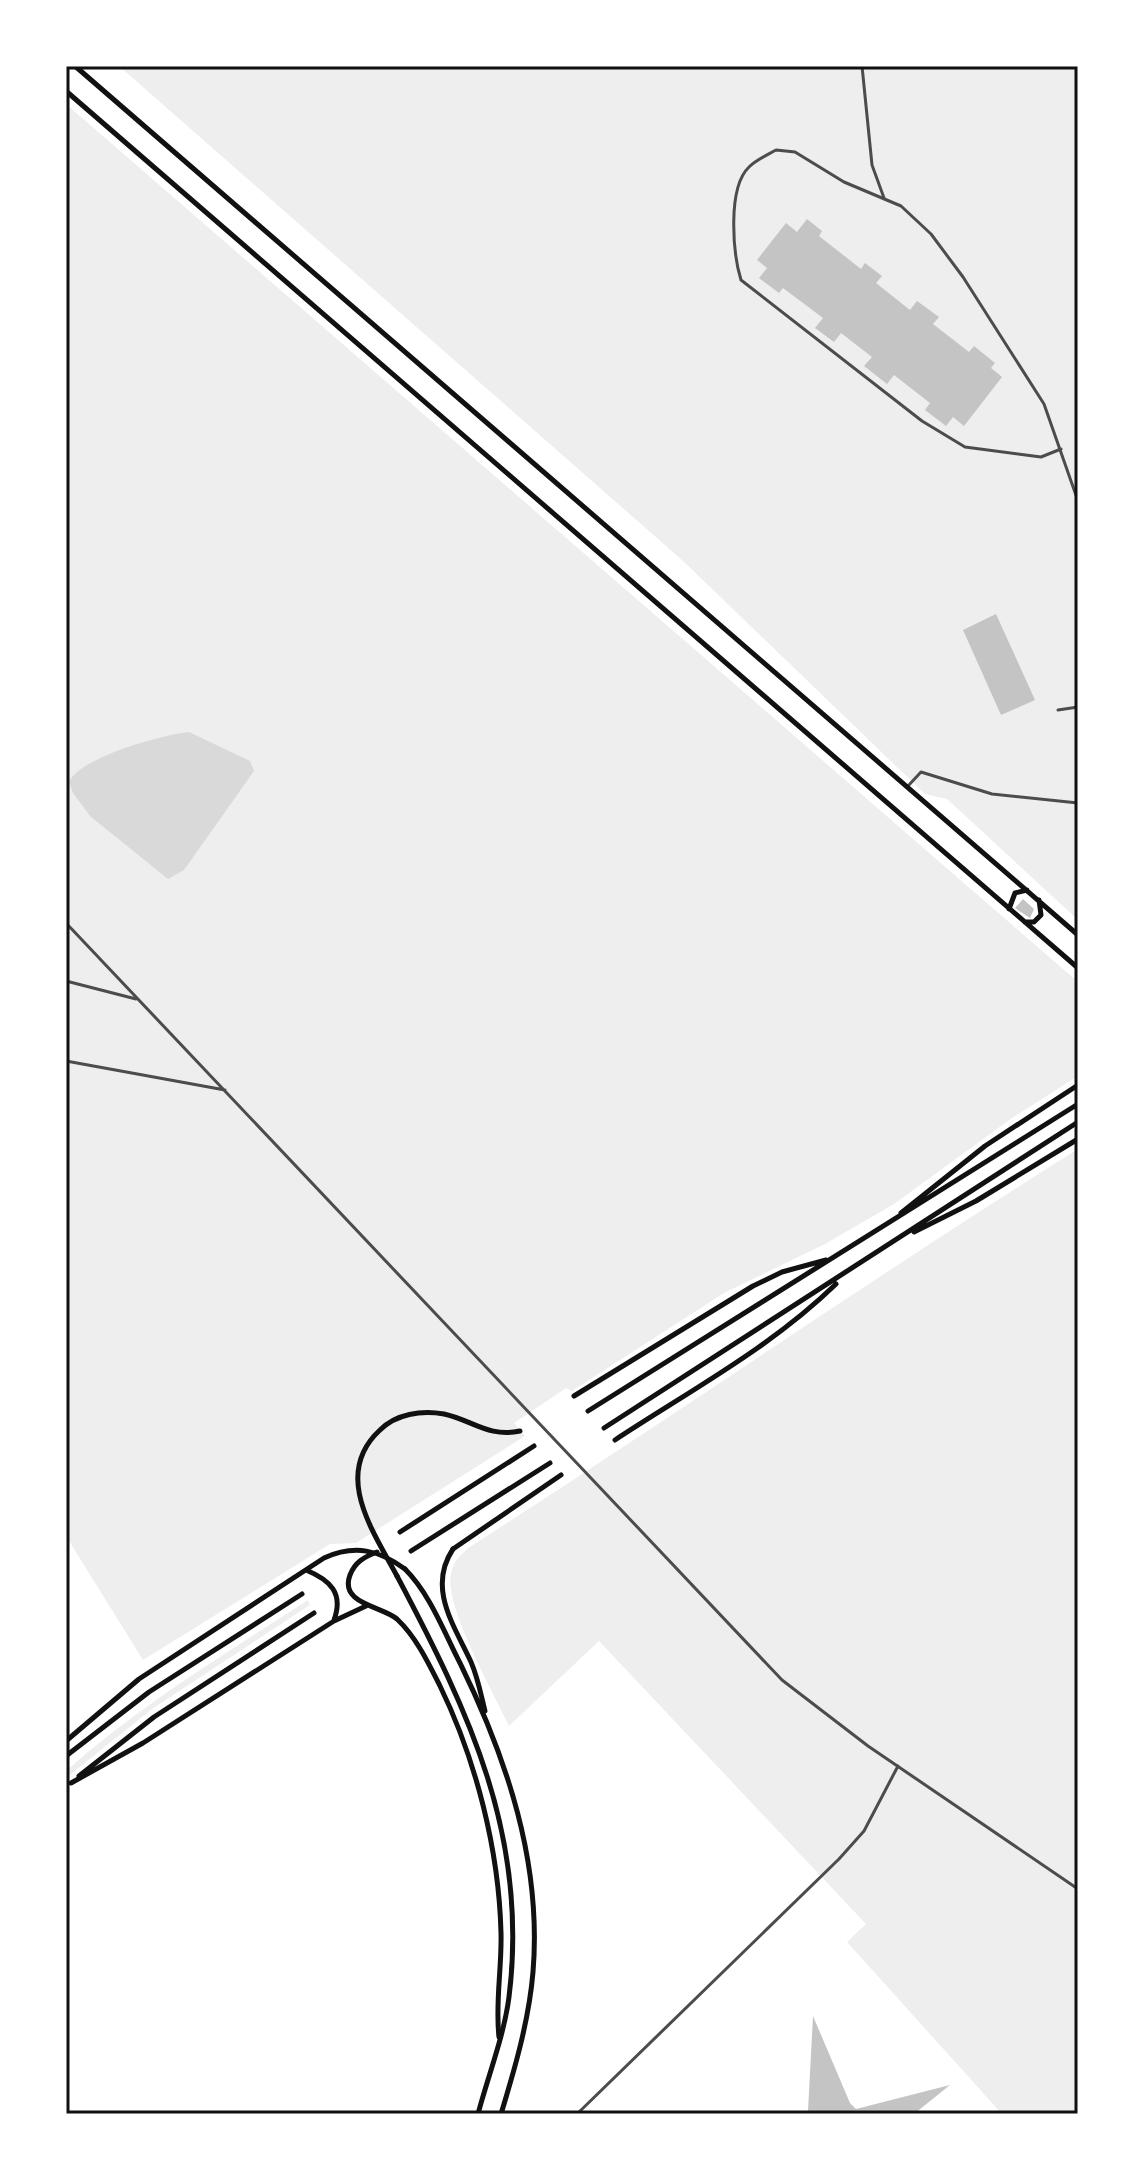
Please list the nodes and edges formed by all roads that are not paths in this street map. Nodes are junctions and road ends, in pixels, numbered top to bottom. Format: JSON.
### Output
{"nodes":[{"id":1,"x":75,"y":66,"type":"edge"},
{"id":2,"x":862,"y":66,"type":"edge"},
{"id":3,"x":66,"y":91,"type":"edge"},
{"id":4,"x":884,"y":198,"type":"junction"},
{"id":5,"x":1061,"y":449,"type":"junction"},
{"id":6,"x":1078,"y":501,"type":"edge"},
{"id":7,"x":1078,"y":707,"type":"edge"},
{"id":8,"x":1058,"y":710,"type":"dead end"},
{"id":9,"x":906,"y":789,"type":"junction"},
{"id":10,"x":1078,"y":803,"type":"edge"},
{"id":11,"x":1028,"y":890,"type":"junction"},
{"id":12,"x":1039,"y":899,"type":"junction"},
{"id":13,"x":1008,"y":909,"type":"junction"},
{"id":14,"x":1022,"y":921,"type":"junction"},
{"id":15,"x":66,"y":923,"type":"edge"},
{"id":16,"x":1078,"y":935,"type":"edge"},
{"id":17,"x":1078,"y":968,"type":"edge"},
{"id":18,"x":66,"y":981,"type":"edge"},
{"id":19,"x":138,"y":999,"type":"junction"},
{"id":20,"x":66,"y":1061,"type":"edge"},
{"id":21,"x":1078,"y":1085,"type":"edge"},
{"id":22,"x":225,"y":1090,"type":"junction"},
{"id":23,"x":1078,"y":1104,"type":"edge"},
{"id":24,"x":1078,"y":1122,"type":"edge"},
{"id":25,"x":1078,"y":1139,"type":"edge"},
{"id":26,"x":885,"y":1225,"type":"junction"},
{"id":27,"x":902,"y":1238,"type":"junction"},
{"id":28,"x":831,"y":1259,"type":"junction"},
{"id":29,"x":843,"y":1277,"type":"junction"},
{"id":30,"x":574,"y":1396,"type":"dead end"},
{"id":31,"x":588,"y":1411,"type":"dead end"},
{"id":32,"x":604,"y":1428,"type":"dead end"},
{"id":33,"x":520,"y":1431,"type":"dead end"},
{"id":34,"x":615,"y":1440,"type":"dead end"},
{"id":35,"x":534,"y":1446,"type":"dead end"},
{"id":36,"x":550,"y":1463,"type":"dead end"},
{"id":37,"x":561,"y":1475,"type":"dead end"},
{"id":38,"x":400,"y":1532,"type":"dead end"},
{"id":39,"x":411,"y":1551,"type":"dead end"},
{"id":40,"x":377,"y":1552,"type":"junction"},
{"id":41,"x":306,"y":1570,"type":"junction"},
{"id":42,"x":302,"y":1594,"type":"dead end"},
{"id":43,"x":367,"y":1605,"type":"junction"},
{"id":44,"x":314,"y":1613,"type":"dead end"},
{"id":45,"x":334,"y":1621,"type":"junction"},
{"id":46,"x":488,"y":1724,"type":"junction"},
{"id":47,"x":66,"y":1741,"type":"edge"},
{"id":48,"x":66,"y":1756,"type":"edge"},
{"id":49,"x":898,"y":1766,"type":"junction"},
{"id":50,"x":68,"y":1785,"type":"edge"},
{"id":51,"x":1078,"y":1889,"type":"edge"},
{"id":52,"x":499,"y":2037,"type":"junction"},
{"id":53,"x":478,"y":2114,"type":"edge"},
{"id":54,"x":501,"y":2114,"type":"edge"},
{"id":55,"x":577,"y":2114,"type":"edge"}],
"edges":[{"from":1,"to":9,"type":"main road"},
{"from":2,"to":4,"type":"street"},
{"from":3,"to":13,"type":"main road"},
{"from":4,"to":5,"type":"street"},
{"from":4,"to":5,"type":"street"},
{"from":5,"to":6,"type":"street"},
{"from":7,"to":8,"type":"street"},
{"from":9,"to":10,"type":"street"},
{"from":9,"to":11,"type":"main road"},
{"from":11,"to":12,"type":"main road"},
{"from":11,"to":13,"type":"main road"},
{"from":12,"to":14,"type":"main road"},
{"from":12,"to":16,"type":"main road"},
{"from":13,"to":14,"type":"main road"},
{"from":14,"to":17,"type":"main road"},
{"from":15,"to":19,"type":"street"},
{"from":18,"to":19,"type":"street"},
{"from":19,"to":22,"type":"street"},
{"from":20,"to":22,"type":"street"},
{"from":21,"to":26,"type":"main road"},
{"from":22,"to":49,"type":"street"},
{"from":23,"to":26,"type":"main road"},
{"from":24,"to":27,"type":"main road"},
{"from":25,"to":27,"type":"main road"},
{"from":26,"to":28,"type":"main road"},
{"from":27,"to":29,"type":"main road"},
{"from":28,"to":30,"type":"main road"},
{"from":28,"to":31,"type":"main road"},
{"from":29,"to":32,"type":"main road"},
{"from":29,"to":34,"type":"main road"},
{"from":33,"to":52,"type":"main road"},
{"from":35,"to":38,"type":"main road"},
{"from":36,"to":39,"type":"main road"},
{"from":37,"to":46,"type":"main road"},
{"from":40,"to":41,"type":"main road"},
{"from":40,"to":43,"type":"main road"},
{"from":40,"to":46,"type":"main road"},
{"from":41,"to":45,"type":"main road"},
{"from":41,"to":47,"type":"main road"},
{"from":42,"to":48,"type":"main road"},
{"from":43,"to":45,"type":"main road"},
{"from":43,"to":52,"type":"main road"},
{"from":44,"to":50,"type":"main road"},
{"from":45,"to":50,"type":"main road"},
{"from":46,"to":54,"type":"main road"},
{"from":49,"to":51,"type":"street"},
{"from":49,"to":55,"type":"street"},
{"from":52,"to":53,"type":"main road"}]}
